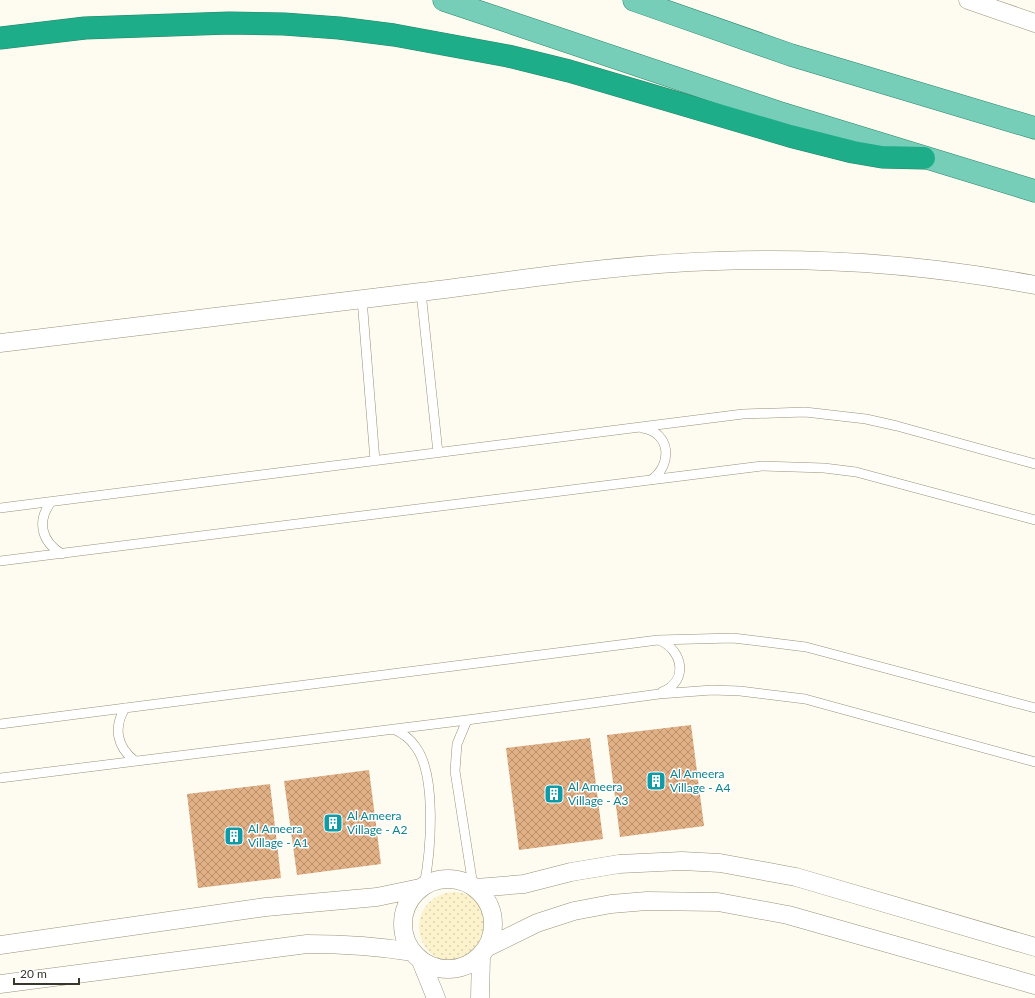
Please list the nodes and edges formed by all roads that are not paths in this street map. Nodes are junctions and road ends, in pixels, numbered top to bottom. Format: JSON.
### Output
{"nodes":[{"id":1,"x":444,"y":0,"type":"edge"},
{"id":2,"x":634,"y":0,"type":"edge"},
{"id":3,"x":968,"y":0,"type":"edge"},
{"id":4,"x":1035,"y":23,"type":"edge"},
{"id":5,"x":0,"y":38,"type":"edge"},
{"id":6,"x":1035,"y":128,"type":"edge"},
{"id":7,"x":924,"y":158,"type":"junction"},
{"id":8,"x":1035,"y":191,"type":"edge"},
{"id":9,"x":1035,"y":285,"type":"edge"},
{"id":10,"x":421,"y":292,"type":"junction"},
{"id":11,"x":362,"y":299,"type":"junction"},
{"id":12,"x":0,"y":343,"type":"edge"},
{"id":13,"x":638,"y":428,"type":"junction"},
{"id":14,"x":438,"y":453,"type":"junction"},
{"id":15,"x":375,"y":461,"type":"junction"},
{"id":16,"x":1035,"y":464,"type":"edge"},
{"id":17,"x":651,"y":480,"type":"junction"},
{"id":18,"x":51,"y":502,"type":"junction"},
{"id":19,"x":0,"y":508,"type":"edge"},
{"id":20,"x":1035,"y":520,"type":"edge"},
{"id":21,"x":62,"y":554,"type":"junction"},
{"id":22,"x":0,"y":561,"type":"edge"},
{"id":23,"x":658,"y":640,"type":"junction"},
{"id":24,"x":659,"y":694,"type":"junction"},
{"id":25,"x":125,"y":708,"type":"junction"},
{"id":26,"x":1035,"y":708,"type":"edge"},
{"id":27,"x":467,"y":720,"type":"junction"},
{"id":28,"x":0,"y":724,"type":"edge"},
{"id":29,"x":393,"y":729,"type":"junction"},
{"id":30,"x":135,"y":761,"type":"junction"},
{"id":31,"x":1035,"y":762,"type":"edge"},
{"id":32,"x":0,"y":778,"type":"edge"},
{"id":33,"x":422,"y":887,"type":"junction"},
{"id":34,"x":474,"y":887,"type":"junction"},
{"id":35,"x":0,"y":944,"type":"edge"},
{"id":36,"x":1035,"y":947,"type":"edge"},
{"id":37,"x":484,"y":952,"type":"junction"},
{"id":38,"x":416,"y":956,"type":"junction"},
{"id":39,"x":0,"y":984,"type":"edge"},
{"id":40,"x":1035,"y":985,"type":"edge"},
{"id":41,"x":436,"y":998,"type":"edge"},
{"id":42,"x":480,"y":998,"type":"edge"}],
"edges":[{"from":1,"to":7,"type":"main road"},
{"from":2,"to":6,"type":"main road"},
{"from":3,"to":4,"type":"street"},
{"from":5,"to":7,"type":"highway"},
{"from":7,"to":8,"type":"main road"},
{"from":9,"to":10,"type":"street"},
{"from":10,"to":11,"type":"street"},
{"from":10,"to":14,"type":"lane"},
{"from":11,"to":12,"type":"street"},
{"from":11,"to":15,"type":"lane"},
{"from":13,"to":14,"type":"lane"},
{"from":13,"to":16,"type":"lane"},
{"from":13,"to":17,"type":"lane"},
{"from":14,"to":15,"type":"lane"},
{"from":15,"to":18,"type":"lane"},
{"from":17,"to":20,"type":"lane"},
{"from":17,"to":21,"type":"lane"},
{"from":18,"to":19,"type":"lane"},
{"from":18,"to":21,"type":"lane"},
{"from":21,"to":22,"type":"lane"},
{"from":23,"to":24,"type":"lane"},
{"from":23,"to":25,"type":"lane"},
{"from":23,"to":26,"type":"lane"},
{"from":24,"to":27,"type":"lane"},
{"from":24,"to":31,"type":"lane"},
{"from":25,"to":28,"type":"lane"},
{"from":25,"to":30,"type":"lane"},
{"from":27,"to":29,"type":"lane"},
{"from":27,"to":34,"type":"lane"},
{"from":29,"to":30,"type":"lane"},
{"from":29,"to":33,"type":"lane"},
{"from":30,"to":32,"type":"lane"},
{"from":33,"to":34,"type":"street"},
{"from":33,"to":35,"type":"street"},
{"from":33,"to":38,"type":"street"},
{"from":34,"to":36,"type":"street"},
{"from":34,"to":37,"type":"street"},
{"from":37,"to":38,"type":"street"},
{"from":37,"to":40,"type":"street"},
{"from":37,"to":42,"type":"street"},
{"from":38,"to":39,"type":"street"},
{"from":38,"to":41,"type":"street"}]}
